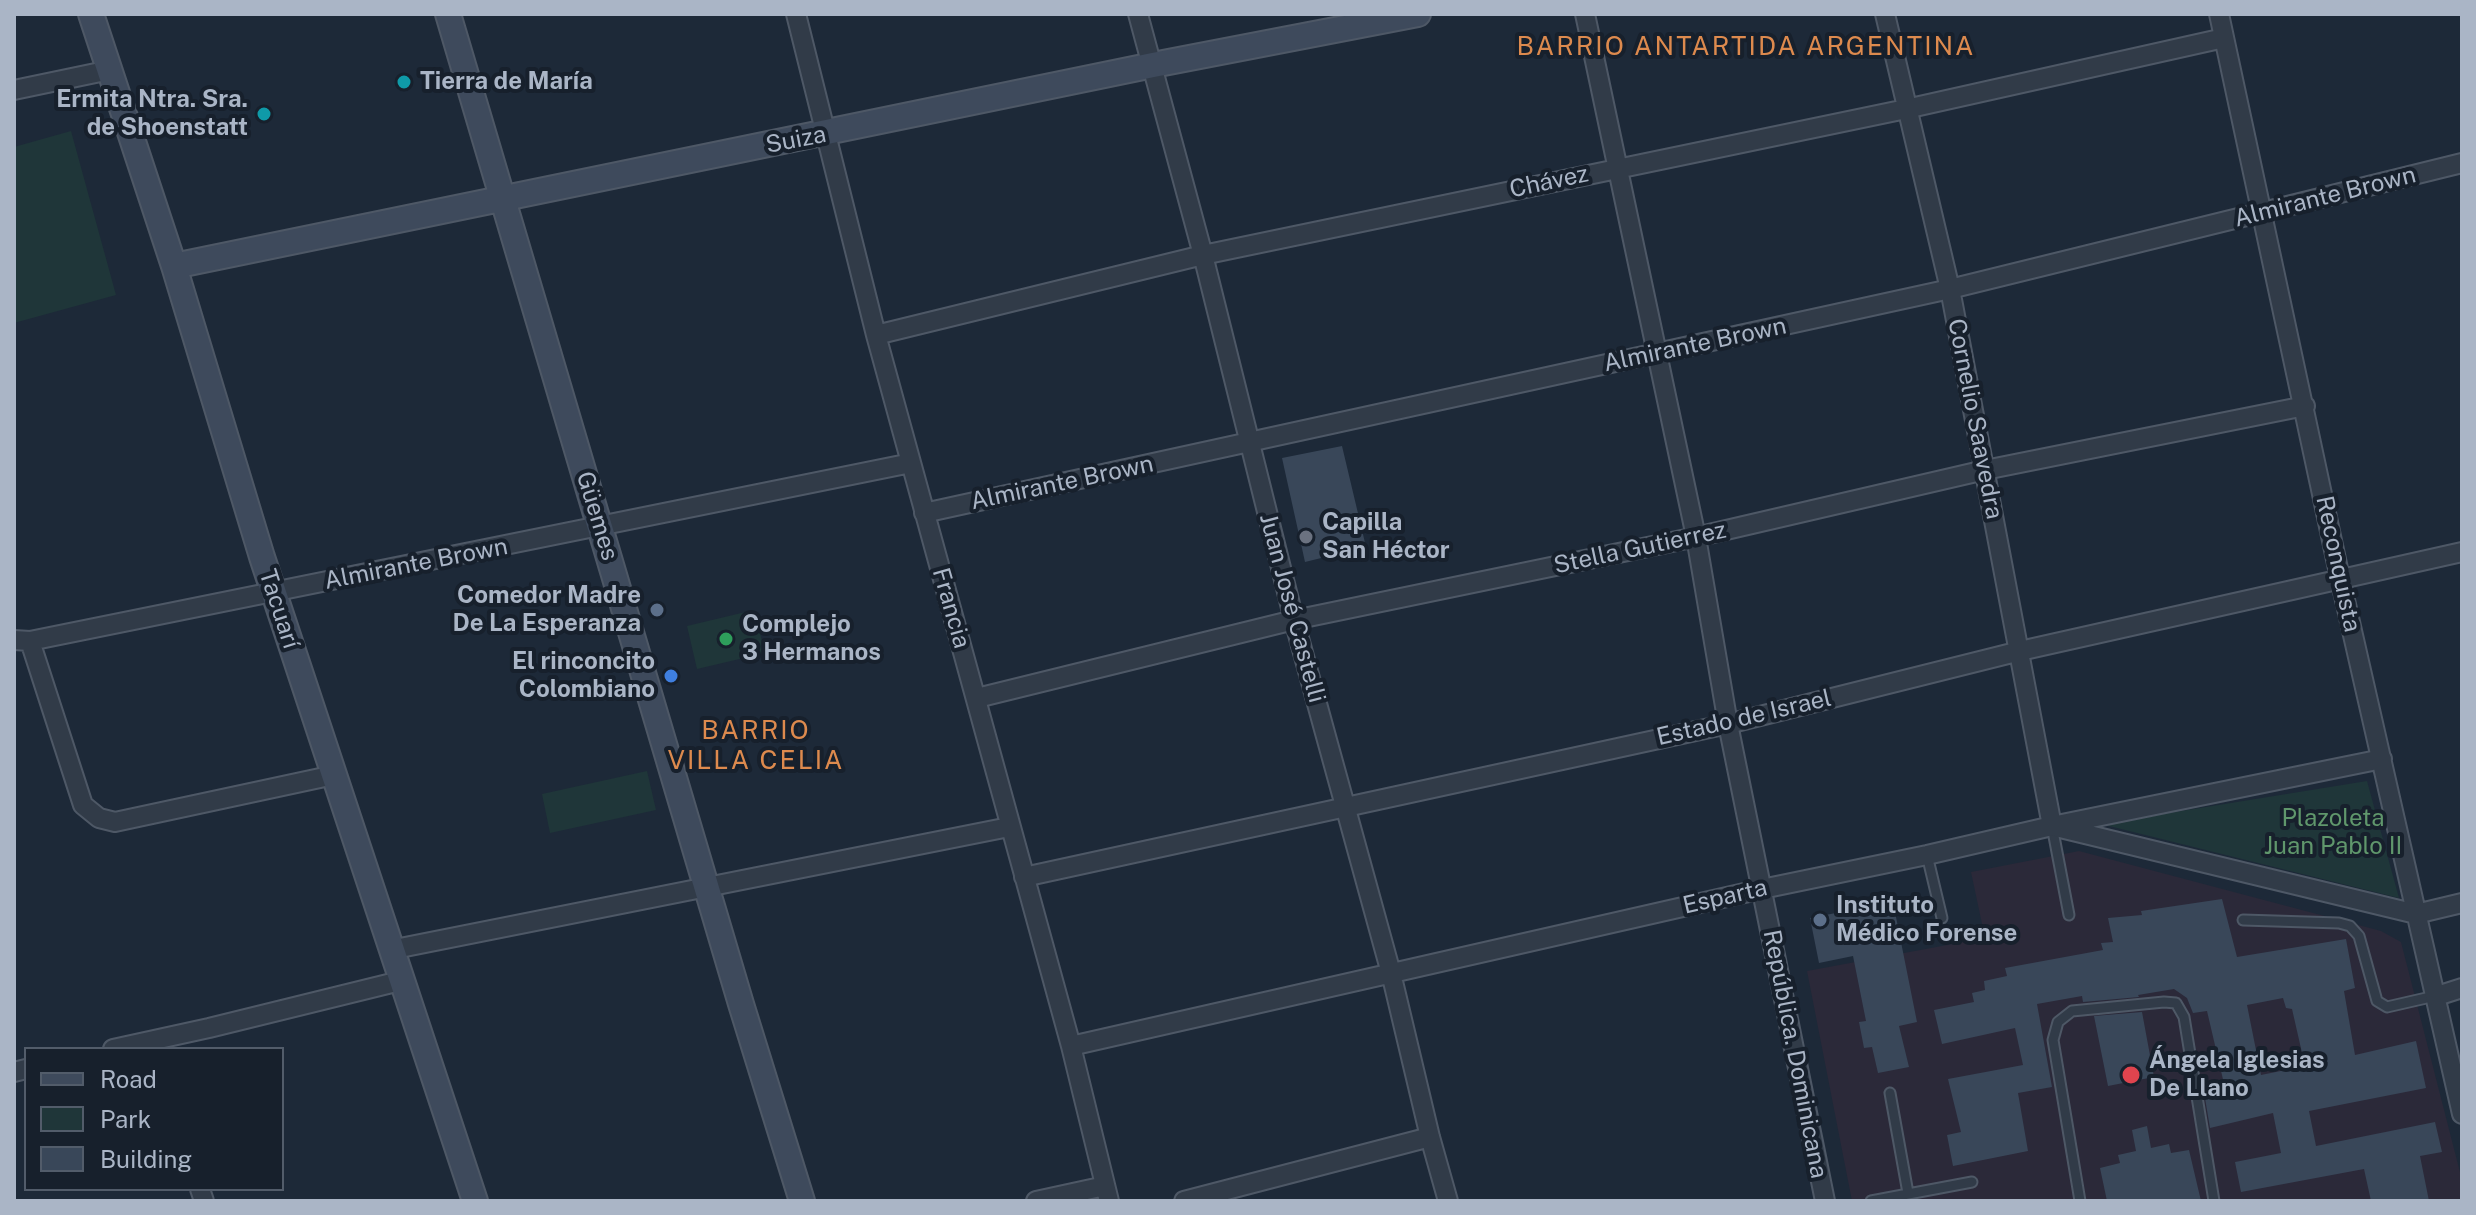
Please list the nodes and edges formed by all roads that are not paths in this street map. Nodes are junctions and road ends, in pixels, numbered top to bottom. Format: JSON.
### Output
{"nodes":[{"id":1,"x":91,"y":14,"type":"edge"},
{"id":2,"x":448,"y":14,"type":"edge"},
{"id":3,"x":796,"y":14,"type":"edge"},
{"id":4,"x":1138,"y":14,"type":"edge"},
{"id":5,"x":1418,"y":14,"type":"edge"},
{"id":6,"x":1585,"y":14,"type":"edge"},
{"id":7,"x":1885,"y":14,"type":"edge"},
{"id":8,"x":2219,"y":14,"type":"edge"},
{"id":9,"x":2224,"y":38,"type":"junction"},
{"id":10,"x":1153,"y":65,"type":"junction"},
{"id":11,"x":110,"y":70,"type":"junction"},
{"id":12,"x":14,"y":90,"type":"edge"},
{"id":13,"x":1906,"y":109,"type":"junction"},
{"id":14,"x":827,"y":134,"type":"junction"},
{"id":15,"x":2462,"y":163,"type":"edge"},
{"id":16,"x":1618,"y":167,"type":"junction"},
{"id":17,"x":504,"y":199,"type":"junction"},
{"id":18,"x":2263,"y":212,"type":"junction"},
{"id":19,"x":1203,"y":255,"type":"junction"},
{"id":20,"x":174,"y":266,"type":"junction"},
{"id":21,"x":1950,"y":289,"type":"junction"},
{"id":22,"x":876,"y":335,"type":"junction"},
{"id":23,"x":1658,"y":354,"type":"junction"},
{"id":24,"x":2305,"y":406,"type":"junction"},
{"id":25,"x":1248,"y":442,"type":"junction"},
{"id":26,"x":911,"y":463,"type":"junction"},
{"id":27,"x":1985,"y":470,"type":"junction"},
{"id":28,"x":924,"y":513,"type":"junction"},
{"id":29,"x":601,"y":526,"type":"junction"},
{"id":30,"x":1696,"y":537,"type":"junction"},
{"id":31,"x":2462,"y":552,"type":"edge"},
{"id":32,"x":2340,"y":578,"type":"junction"},
{"id":33,"x":274,"y":593,"type":"junction"},
{"id":34,"x":1294,"y":620,"type":"junction"},
{"id":35,"x":22,"y":641,"type":"edge"},
{"id":36,"x":2020,"y":651,"type":"junction"},
{"id":37,"x":977,"y":698,"type":"junction"},
{"id":38,"x":1728,"y":724,"type":"junction"},
{"id":39,"x":2382,"y":759,"type":"junction"},
{"id":40,"x":334,"y":775,"type":"junction"},
{"id":41,"x":1347,"y":808,"type":"junction"},
{"id":42,"x":2052,"y":826,"type":"junction"},
{"id":43,"x":1009,"y":827,"type":"junction"},
{"id":44,"x":1927,"y":855,"type":"junction"},
{"id":45,"x":1024,"y":877,"type":"junction"},
{"id":46,"x":706,"y":887,"type":"junction"},
{"id":47,"x":1762,"y":889,"type":"junction"},
{"id":48,"x":2462,"y":903,"type":"edge"},
{"id":49,"x":2416,"y":914,"type":"junction"},
{"id":50,"x":2069,"y":915,"type":"dead end"},
{"id":51,"x":1942,"y":918,"type":"dead end"},
{"id":52,"x":2243,"y":920,"type":"dead end"},
{"id":53,"x":390,"y":950,"type":"junction"},
{"id":54,"x":1391,"y":973,"type":"junction"},
{"id":55,"x":400,"y":981,"type":"junction"},
{"id":56,"x":2462,"y":988,"type":"edge"},
{"id":57,"x":2437,"y":996,"type":"junction"},
{"id":58,"x":158,"y":1044,"type":"edge"},
{"id":59,"x":1071,"y":1046,"type":"junction"},
{"id":60,"x":131,"y":1047,"type":"edge"},
{"id":61,"x":1890,"y":1093,"type":"dead end"},
{"id":62,"x":2462,"y":1114,"type":"edge"},
{"id":63,"x":1430,"y":1137,"type":"junction"},
{"id":64,"x":1972,"y":1182,"type":"dead end"},
{"id":65,"x":1107,"y":1194,"type":"edge"},
{"id":66,"x":1901,"y":1196,"type":"edge"},
{"id":67,"x":475,"y":1201,"type":"edge"},
{"id":68,"x":802,"y":1201,"type":"edge"},
{"id":69,"x":1036,"y":1201,"type":"edge"},
{"id":70,"x":1184,"y":1201,"type":"edge"},
{"id":71,"x":1448,"y":1201,"type":"edge"},
{"id":72,"x":1825,"y":1201,"type":"edge"},
{"id":73,"x":1871,"y":1201,"type":"edge"},
{"id":74,"x":2080,"y":1201,"type":"edge"},
{"id":75,"x":2214,"y":1201,"type":"edge"}],
"edges":[{"from":1,"to":11,"type":"street","name":"Tacuarí"},
{"from":2,"to":17,"type":"street","name":"Güemes"},
{"from":3,"to":14,"type":"street","name":"Francia"},
{"from":4,"to":10,"type":"street","name":"Juan José Castelli"},
{"from":5,"to":10,"type":"street","name":"Suiza"},
{"from":6,"to":16,"type":"street","name":"República. Dominicana"},
{"from":7,"to":13,"type":"street","name":"Cornelio Saavedra"},
{"from":8,"to":9,"type":"street","name":"Reconquista"},
{"from":9,"to":13,"type":"street","name":"Chávez"},
{"from":9,"to":18,"type":"street","name":"Reconquista"},
{"from":10,"to":14,"type":"street","name":"Suiza"},
{"from":10,"to":19,"type":"street","name":"Juan José Castelli"},
{"from":11,"to":12,"type":"street"},
{"from":11,"to":20,"type":"street","name":"Tacuarí"},
{"from":13,"to":16,"type":"street","name":"Chávez"},
{"from":13,"to":21,"type":"street","name":"Cornelio Saavedra"},
{"from":14,"to":17,"type":"street","name":"Suiza"},
{"from":14,"to":22,"type":"street","name":"Francia"},
{"from":15,"to":18,"type":"street","name":"Almirante Brown"},
{"from":16,"to":19,"type":"street","name":"Chávez"},
{"from":16,"to":23,"type":"street","name":"República. Dominicana"},
{"from":17,"to":20,"type":"street","name":"Suiza"},
{"from":17,"to":29,"type":"street","name":"Güemes"},
{"from":18,"to":21,"type":"street","name":"Almirante Brown"},
{"from":18,"to":24,"type":"street","name":"Reconquista"},
{"from":19,"to":22,"type":"street","name":"Chávez"},
{"from":19,"to":25,"type":"street","name":"Juan José Castelli"},
{"from":20,"to":33,"type":"street","name":"Tacuarí"},
{"from":21,"to":23,"type":"street","name":"Almirante Brown"},
{"from":21,"to":27,"type":"street","name":"Cornelio Saavedra"},
{"from":22,"to":26,"type":"street","name":"Francia"},
{"from":23,"to":25,"type":"street","name":"Almirante Brown"},
{"from":23,"to":30,"type":"street","name":"República. Dominicana"},
{"from":24,"to":27,"type":"street","name":"Stella Gutierrez"},
{"from":24,"to":32,"type":"street","name":"Reconquista"},
{"from":25,"to":28,"type":"street","name":"Almirante Brown"},
{"from":25,"to":34,"type":"street","name":"Juan José Castelli"},
{"from":26,"to":28,"type":"street","name":"Francia"},
{"from":26,"to":29,"type":"street","name":"Almirante Brown"},
{"from":27,"to":30,"type":"street","name":"Stella Gutierrez"},
{"from":27,"to":36,"type":"street","name":"Cornelio Saavedra"},
{"from":28,"to":37,"type":"street","name":"Francia"},
{"from":29,"to":33,"type":"street","name":"Almirante Brown"},
{"from":29,"to":46,"type":"street","name":"Güemes"},
{"from":30,"to":34,"type":"street","name":"Stella Gutierrez"},
{"from":30,"to":38,"type":"street","name":"República. Dominicana"},
{"from":31,"to":32,"type":"street","name":"Estado de Israel"},
{"from":32,"to":36,"type":"street","name":"Estado de Israel"},
{"from":32,"to":39,"type":"street","name":"Reconquista"},
{"from":33,"to":35,"type":"street","name":"Almirante Brown"},
{"from":33,"to":40,"type":"street","name":"Tacuarí"},
{"from":34,"to":37,"type":"street","name":"Stella Gutierrez"},
{"from":34,"to":41,"type":"street","name":"Juan José Castelli"},
{"from":35,"to":40,"type":"street"},
{"from":36,"to":38,"type":"street","name":"Estado de Israel"},
{"from":36,"to":42,"type":"street","name":"Cornelio Saavedra"},
{"from":37,"to":43,"type":"street","name":"Francia"},
{"from":38,"to":41,"type":"street","name":"Estado de Israel"},
{"from":38,"to":47,"type":"street","name":"República. Dominicana"},
{"from":39,"to":42,"type":"street","name":"Esparta"},
{"from":39,"to":49,"type":"street","name":"Reconquista"},
{"from":40,"to":53,"type":"street","name":"Tacuarí"},
{"from":41,"to":45,"type":"street","name":"Estado de Israel"},
{"from":41,"to":54,"type":"street","name":"Juan José Castelli"},
{"from":42,"to":44,"type":"street","name":"Esparta"},
{"from":42,"to":49,"type":"street"},
{"from":42,"to":50,"type":"lane"},
{"from":43,"to":45,"type":"street","name":"Francia"},
{"from":43,"to":46,"type":"street"},
{"from":44,"to":47,"type":"street","name":"Esparta"},
{"from":44,"to":51,"type":"lane"},
{"from":45,"to":59,"type":"street","name":"Francia"},
{"from":46,"to":53,"type":"street"},
{"from":46,"to":68,"type":"street","name":"Güemes"},
{"from":47,"to":54,"type":"street","name":"Esparta"},
{"from":47,"to":72,"type":"street","name":"República. Dominicana"},
{"from":48,"to":49,"type":"street"},
{"from":49,"to":57,"type":"street","name":"Reconquista"},
{"from":52,"to":57,"type":"lane"},
{"from":53,"to":55,"type":"street","name":"Tacuarí"},
{"from":54,"to":59,"type":"street","name":"Esparta"},
{"from":54,"to":63,"type":"street","name":"Juan José Castelli"},
{"from":55,"to":58,"type":"street"},
{"from":55,"to":67,"type":"street","name":"Tacuarí"},
{"from":56,"to":57,"type":"street"},
{"from":57,"to":62,"type":"street","name":"Reconquista"},
{"from":58,"to":60,"type":"street"},
{"from":59,"to":65,"type":"street","name":"Francia"},
{"from":61,"to":66,"type":"lane"},
{"from":63,"to":70,"type":"street"},
{"from":63,"to":71,"type":"street","name":"Juan José Castelli"},
{"from":64,"to":66,"type":"lane"},
{"from":65,"to":69,"type":"street"},
{"from":66,"to":73,"type":"lane"},
{"from":74,"to":75,"type":"lane"}]}
